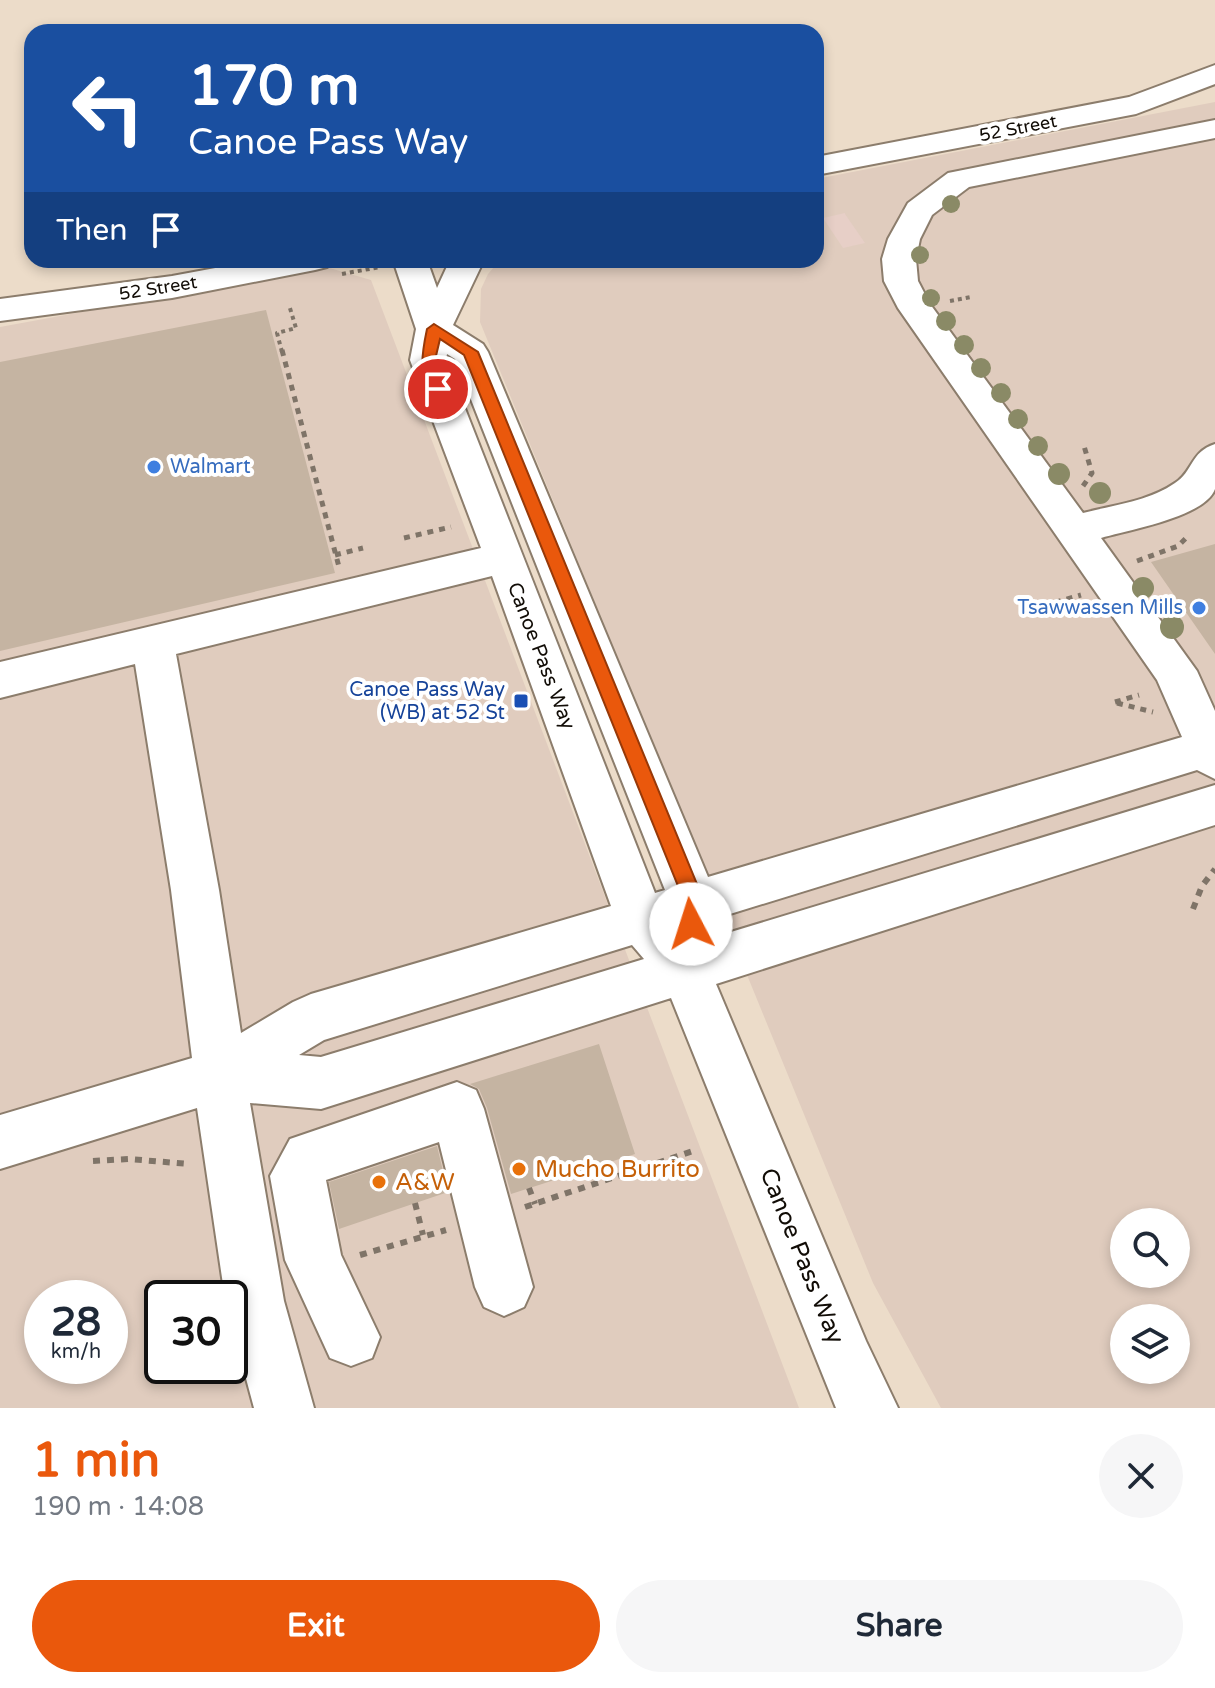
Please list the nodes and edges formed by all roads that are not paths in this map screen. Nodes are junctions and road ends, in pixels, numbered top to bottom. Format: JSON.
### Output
{"nodes":[{"id":1,"x":1215,"y":67,"type":"edge"},
{"id":2,"x":1215,"y":74,"type":"edge"},
{"id":3,"x":862,"y":129,"type":"dead end"},
{"id":4,"x":1215,"y":129,"type":"edge"},
{"id":5,"x":824,"y":164,"type":"edge"},
{"id":6,"x":121,"y":268,"type":"edge"},
{"id":7,"x":273,"y":268,"type":"edge"},
{"id":8,"x":413,"y":268,"type":"edge"},
{"id":9,"x":463,"y":268,"type":"edge"},
{"id":10,"x":0,"y":291,"type":"edge"},
{"id":11,"x":0,"y":310,"type":"edge"},
{"id":12,"x":434,"y":329,"type":"junction"},
{"id":13,"x":1215,"y":458,"type":"edge"},
{"id":14,"x":1074,"y":530,"type":"junction"},
{"id":15,"x":503,"y":558,"type":"junction"},
{"id":16,"x":153,"y":643,"type":"junction"},
{"id":17,"x":0,"y":680,"type":"edge"},
{"id":18,"x":1211,"y":754,"type":"edge"},
{"id":19,"x":1215,"y":805,"type":"edge"},
{"id":20,"x":694,"y":901,"type":"junction"},
{"id":21,"x":640,"y":918,"type":"junction"},
{"id":22,"x":685,"y":970,"type":"junction"},
{"id":23,"x":220,"y":1075,"type":"junction"},
{"id":24,"x":0,"y":1142,"type":"edge"},
{"id":25,"x":504,"y":1287,"type":"dead end"},
{"id":26,"x":351,"y":1337,"type":"dead end"},
{"id":27,"x":284,"y":1408,"type":"edge"},
{"id":28,"x":868,"y":1408,"type":"edge"}],
"edges":[{"from":1,"to":3,"type":"street","name":"52 Street"},
{"from":2,"to":5,"type":"street","name":"52 Street"},
{"from":4,"to":14,"type":"street"},
{"from":6,"to":10,"type":"street","name":"52 Street"},
{"from":7,"to":11,"type":"street","name":"52 Street"},
{"from":8,"to":12,"type":"street","name":"Canoe Pass Way"},
{"from":9,"to":12,"type":"street"},
{"from":12,"to":15,"type":"street","name":"Canoe Pass Way"},
{"from":12,"to":20,"type":"street","name":"Canoe Pass Way"},
{"from":13,"to":14,"type":"street"},
{"from":14,"to":18,"type":"street"},
{"from":15,"to":16,"type":"street"},
{"from":15,"to":21,"type":"street","name":"Canoe Pass Way"},
{"from":16,"to":17,"type":"street"},
{"from":16,"to":23,"type":"street"},
{"from":18,"to":20,"type":"street"},
{"from":19,"to":22,"type":"street"},
{"from":20,"to":21,"type":"street"},
{"from":20,"to":22,"type":"street","name":"Canoe Pass Way"},
{"from":21,"to":22,"type":"street","name":"Canoe Pass Way"},
{"from":21,"to":23,"type":"street"},
{"from":22,"to":23,"type":"street"},
{"from":22,"to":28,"type":"street","name":"Canoe Pass Way"},
{"from":23,"to":24,"type":"street"},
{"from":23,"to":27,"type":"street"},
{"from":25,"to":26,"type":"street"}]}
